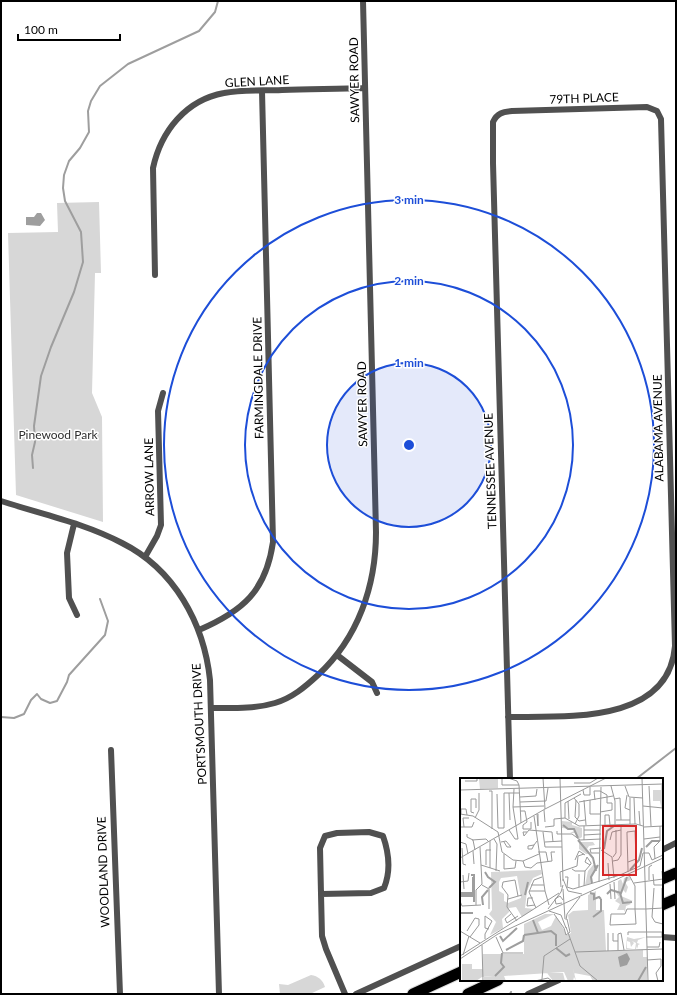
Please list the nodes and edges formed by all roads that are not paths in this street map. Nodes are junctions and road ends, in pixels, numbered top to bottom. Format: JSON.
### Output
{"nodes":[{"id":1,"x":363,"y":1,"type":"edge"},
{"id":2,"x":365,"y":88,"type":"junction"},
{"id":3,"x":262,"y":91,"type":"junction"},
{"id":4,"x":493,"y":163,"type":"joint"},
{"id":5,"x":663,"y":175,"type":"joint"},
{"id":6,"x":155,"y":275,"type":"dead end"},
{"id":7,"x":163,"y":393,"type":"dead end"},
{"id":8,"x":673,"y":427,"type":"edge"},
{"id":9,"x":1,"y":501,"type":"edge"},
{"id":10,"x":74,"y":524,"type":"junction"},
{"id":11,"x":145,"y":558,"type":"junction"},
{"id":12,"x":77,"y":615,"type":"dead end"},
{"id":13,"x":199,"y":630,"type":"junction"},
{"id":14,"x":337,"y":655,"type":"junction"},
{"id":15,"x":377,"y":693,"type":"dead end"},
{"id":16,"x":211,"y":708,"type":"junction"},
{"id":17,"x":508,"y":717,"type":"junction"},
{"id":18,"x":110,"y":750,"type":"dead end"},
{"id":19,"x":510,"y":778,"type":"edge"},
{"id":20,"x":676,"y":843,"type":"edge"},
{"id":21,"x":663,"y":850,"type":"edge"},
{"id":22,"x":676,"y":873,"type":"edge"},
{"id":23,"x":663,"y":879,"type":"edge"},
{"id":24,"x":321,"y":894,"type":"junction"},
{"id":25,"x":676,"y":899,"type":"edge"},
{"id":26,"x":663,"y":905,"type":"edge"},
{"id":27,"x":663,"y":937,"type":"edge"},
{"id":28,"x":676,"y":938,"type":"edge"},
{"id":29,"x":460,"y":946,"type":"edge"},
{"id":30,"x":460,"y":972,"type":"edge"},
{"id":31,"x":496,"y":981,"type":"edge"},
{"id":32,"x":557,"y":981,"type":"edge"},
{"id":33,"x":541,"y":991,"type":"edge"},
{"id":34,"x":120,"y":994,"type":"edge"},
{"id":35,"x":219,"y":994,"type":"edge"},
{"id":36,"x":345,"y":994,"type":"edge"},
{"id":37,"x":356,"y":994,"type":"edge"},
{"id":38,"x":413,"y":994,"type":"edge"},
{"id":39,"x":468,"y":994,"type":"edge"},
{"id":40,"x":528,"y":994,"type":"edge"}],
"edges":[{"from":1,"to":2,"type":"street","name":"SAWYER ROAD"},
{"from":2,"to":3,"type":"street","name":"GLEN LANE"},
{"from":2,"to":14,"type":"street","name":"SAWYER ROAD"},
{"from":3,"to":6,"type":"street","name":"GLEN LANE"},
{"from":3,"to":13,"type":"street","name":"FARMINGDALE DRIVE"},
{"from":4,"to":5,"type":"street","name":"79TH PLACE"},
{"from":4,"to":17,"type":"street","name":"TENNESSEE AVENUE"},
{"from":5,"to":8,"type":"street","name":"ALABAMA AVENUE"},
{"from":7,"to":11,"type":"street","name":"ARROW LANE"},
{"from":8,"to":17,"type":"street","name":"ALABAMA AVENUE"},
{"from":9,"to":10,"type":"street","name":"PORTSMOUTH DRIVE"},
{"from":10,"to":11,"type":"street","name":"PORTSMOUTH DRIVE"},
{"from":10,"to":12,"type":"street"},
{"from":11,"to":13,"type":"street","name":"PORTSMOUTH DRIVE"},
{"from":13,"to":16,"type":"street","name":"PORTSMOUTH DRIVE"},
{"from":14,"to":15,"type":"street"},
{"from":14,"to":16,"type":"street","name":"SAWYER ROAD"},
{"from":16,"to":35,"type":"street","name":"PORTSMOUTH DRIVE"},
{"from":17,"to":19,"type":"street","name":"TENNESSEE AVENUE"},
{"from":18,"to":34,"type":"street","name":"WOODLAND DRIVE"},
{"from":20,"to":21,"type":"street"},
{"from":22,"to":23,"type":"highway"},
{"from":24,"to":24,"type":"street"},
{"from":24,"to":36,"type":"street"},
{"from":25,"to":26,"type":"highway"},
{"from":27,"to":28,"type":"street"},
{"from":29,"to":37,"type":"street"},
{"from":30,"to":38,"type":"highway"},
{"from":31,"to":39,"type":"highway"},
{"from":32,"to":33,"type":"street"},
{"from":33,"to":40,"type":"street"}]}
